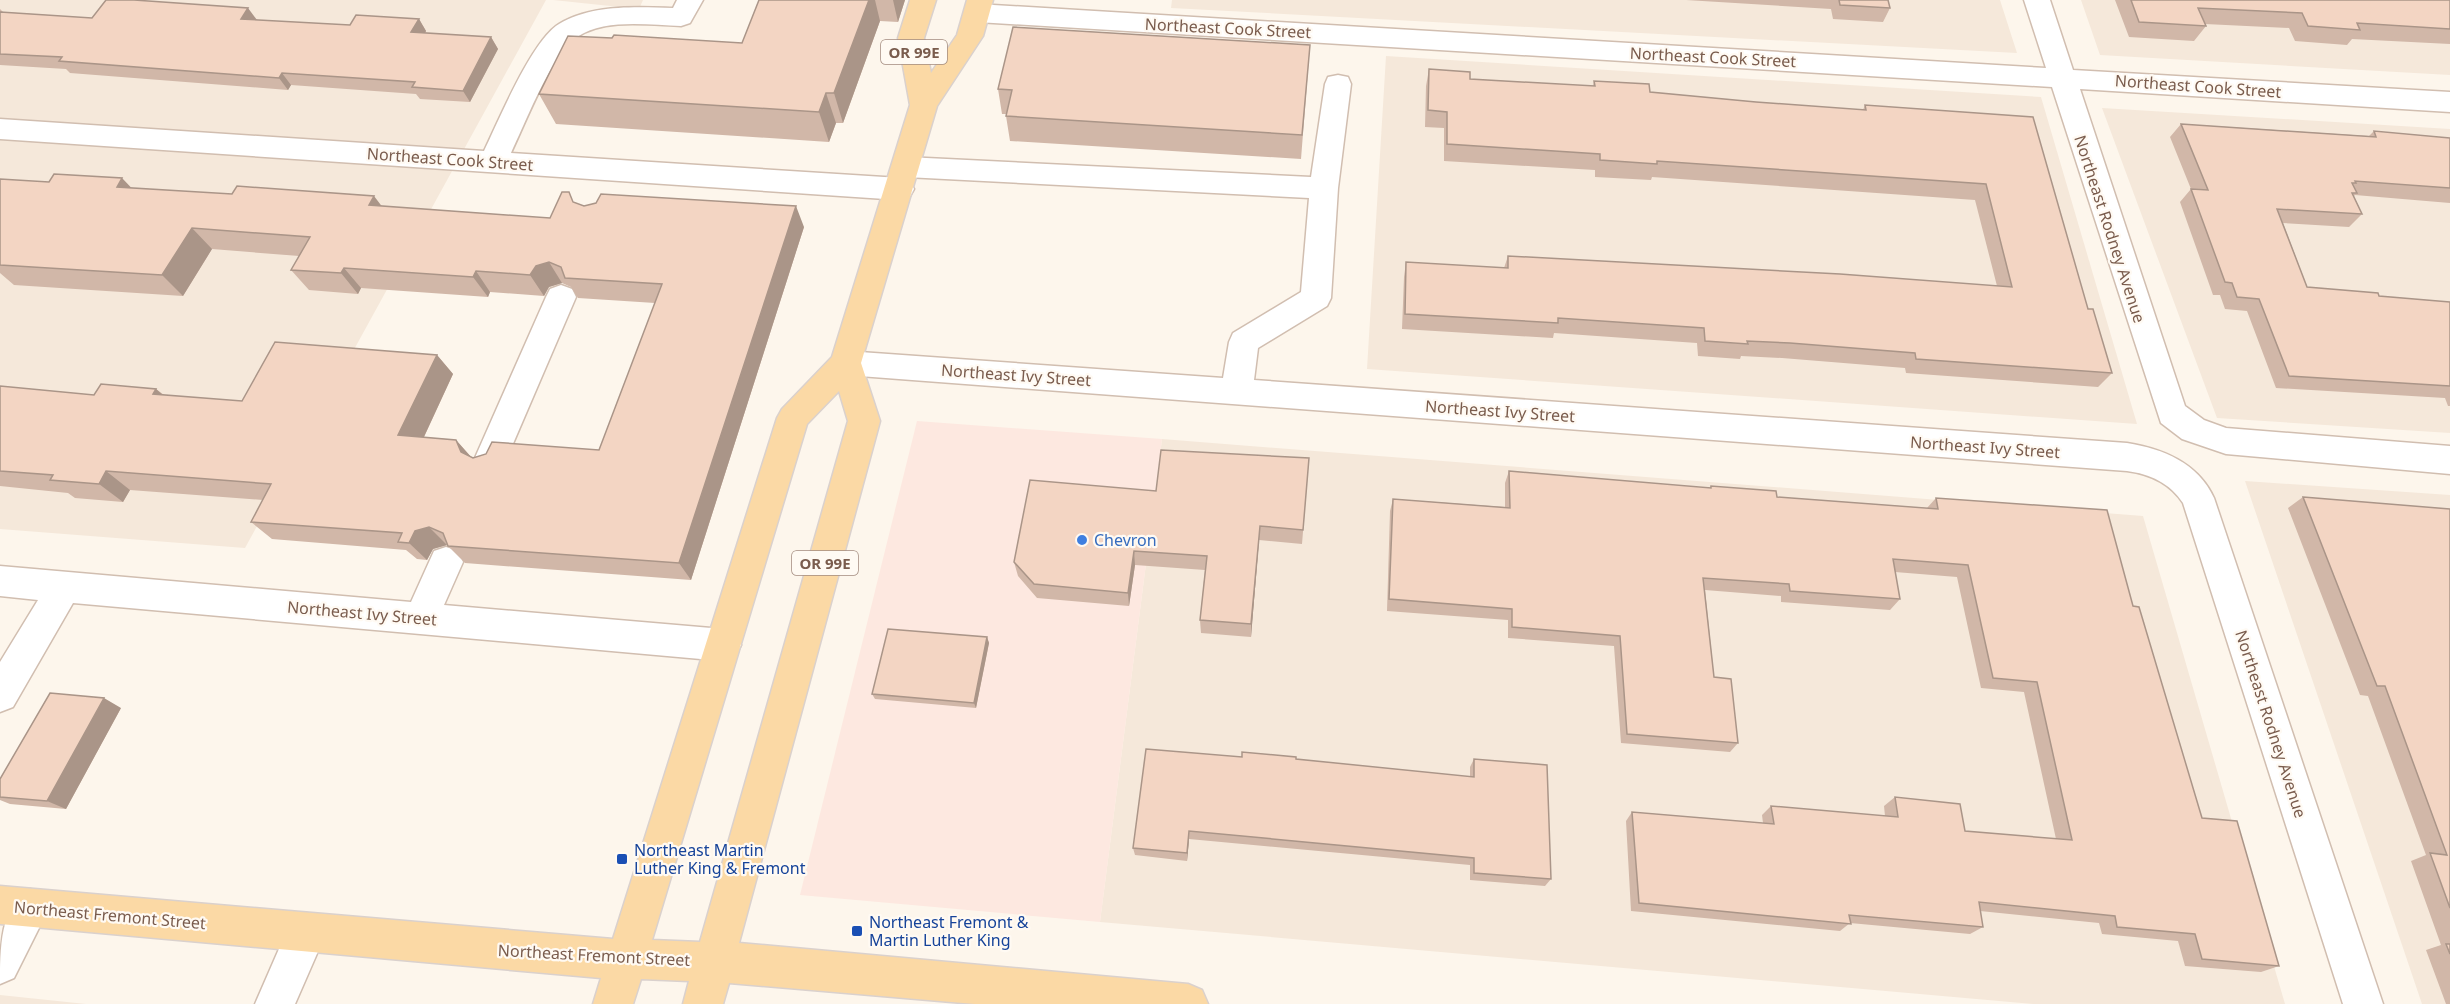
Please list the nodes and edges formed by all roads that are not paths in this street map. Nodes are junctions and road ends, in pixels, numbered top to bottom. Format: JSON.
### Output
{"nodes":[{"id":1,"x":690,"y":0,"type":"edge"},
{"id":2,"x":923,"y":0,"type":"edge"},
{"id":3,"x":2037,"y":0,"type":"edge"},
{"id":4,"x":978,"y":7,"type":"edge"},
{"id":5,"x":2061,"y":77,"type":"junction"},
{"id":6,"x":1338,"y":84,"type":"dead end"},
{"id":7,"x":2450,"y":102,"type":"edge"},
{"id":8,"x":924,"y":105,"type":"junction"},
{"id":9,"x":0,"y":129,"type":"edge"},
{"id":10,"x":492,"y":162,"type":"junction"},
{"id":11,"x":617,"y":170,"type":"junction"},
{"id":12,"x":903,"y":178,"type":"junction"},
{"id":13,"x":1324,"y":188,"type":"junction"},
{"id":14,"x":605,"y":196,"type":"edge"},
{"id":15,"x":561,"y":297,"type":"edge"},
{"id":16,"x":846,"y":363,"type":"junction"},
{"id":17,"x":1236,"y":392,"type":"junction"},
{"id":18,"x":490,"y":460,"type":"edge"},
{"id":19,"x":2450,"y":460,"type":"edge"},
{"id":20,"x":2154,"y":463,"type":"joint"},
{"id":21,"x":446,"y":562,"type":"edge"},
{"id":22,"x":0,"y":581,"type":"edge"},
{"id":23,"x":64,"y":586,"type":"junction"},
{"id":24,"x":421,"y":618,"type":"junction"},
{"id":25,"x":723,"y":645,"type":"junction"},
{"id":26,"x":0,"y":695,"type":"edge"},
{"id":27,"x":15,"y":907,"type":"edge"},
{"id":28,"x":306,"y":933,"type":"junction"},
{"id":29,"x":627,"y":959,"type":"junction"},
{"id":30,"x":714,"y":962,"type":"junction"},
{"id":31,"x":0,"y":964,"type":"edge"},
{"id":32,"x":966,"y":994,"type":"edge"},
{"id":33,"x":275,"y":1004,"type":"edge"},
{"id":34,"x":613,"y":1004,"type":"edge"},
{"id":35,"x":703,"y":1004,"type":"edge"},
{"id":36,"x":1188,"y":1004,"type":"edge"},
{"id":37,"x":2363,"y":1004,"type":"edge"}],
"edges":[{"from":1,"to":10,"type":"street"},
{"from":2,"to":8,"type":"main road","number":"OR 99E"},
{"from":3,"to":5,"type":"street","name":"Northeast Rodney Avenue"},
{"from":4,"to":5,"type":"street","name":"Northeast Cook Street"},
{"from":4,"to":8,"type":"main road","number":"OR 99E"},
{"from":5,"to":7,"type":"street","name":"Northeast Cook Street"},
{"from":5,"to":19,"type":"street","name":"Northeast Rodney Avenue"},
{"from":6,"to":13,"type":"street"},
{"from":8,"to":12,"type":"main road","number":"OR 99E"},
{"from":9,"to":10,"type":"street","name":"Northeast Cook Street"},
{"from":10,"to":11,"type":"street","name":"Northeast Cook Street"},
{"from":11,"to":12,"type":"street","name":"Northeast Cook Street"},
{"from":11,"to":14,"type":"street"},
{"from":12,"to":13,"type":"street","name":"Northeast Cook Street"},
{"from":12,"to":16,"type":"main road","number":"OR 99E"},
{"from":13,"to":17,"type":"street"},
{"from":15,"to":18,"type":"street"},
{"from":16,"to":17,"type":"street","name":"Northeast Ivy Street"},
{"from":16,"to":25,"type":"main road","number":"OR 99E"},
{"from":16,"to":30,"type":"main road","number":"OR 99E"},
{"from":17,"to":20,"type":"street","name":"Northeast Ivy Street"},
{"from":20,"to":37,"type":"street","name":"Northeast Rodney Avenue"},
{"from":21,"to":24,"type":"street"},
{"from":22,"to":23,"type":"street","name":"Northeast Ivy Street"},
{"from":23,"to":24,"type":"street","name":"Northeast Ivy Street"},
{"from":23,"to":26,"type":"street"},
{"from":24,"to":25,"type":"street","name":"Northeast Ivy Street"},
{"from":25,"to":29,"type":"main road","number":"OR 99E"},
{"from":27,"to":28,"type":"main road","name":"Northeast Fremont Street"},
{"from":27,"to":31,"type":"street"},
{"from":28,"to":29,"type":"main road","name":"Northeast Fremont Street"},
{"from":28,"to":33,"type":"street"},
{"from":29,"to":30,"type":"main road","name":"Northeast Fremont Street"},
{"from":29,"to":34,"type":"main road","number":"OR 99E"},
{"from":30,"to":32,"type":"main road","name":"Northeast Fremont Street"},
{"from":30,"to":35,"type":"main road","number":"OR 99E"},
{"from":32,"to":36,"type":"main road","name":"Northeast Fremont Street"}]}
